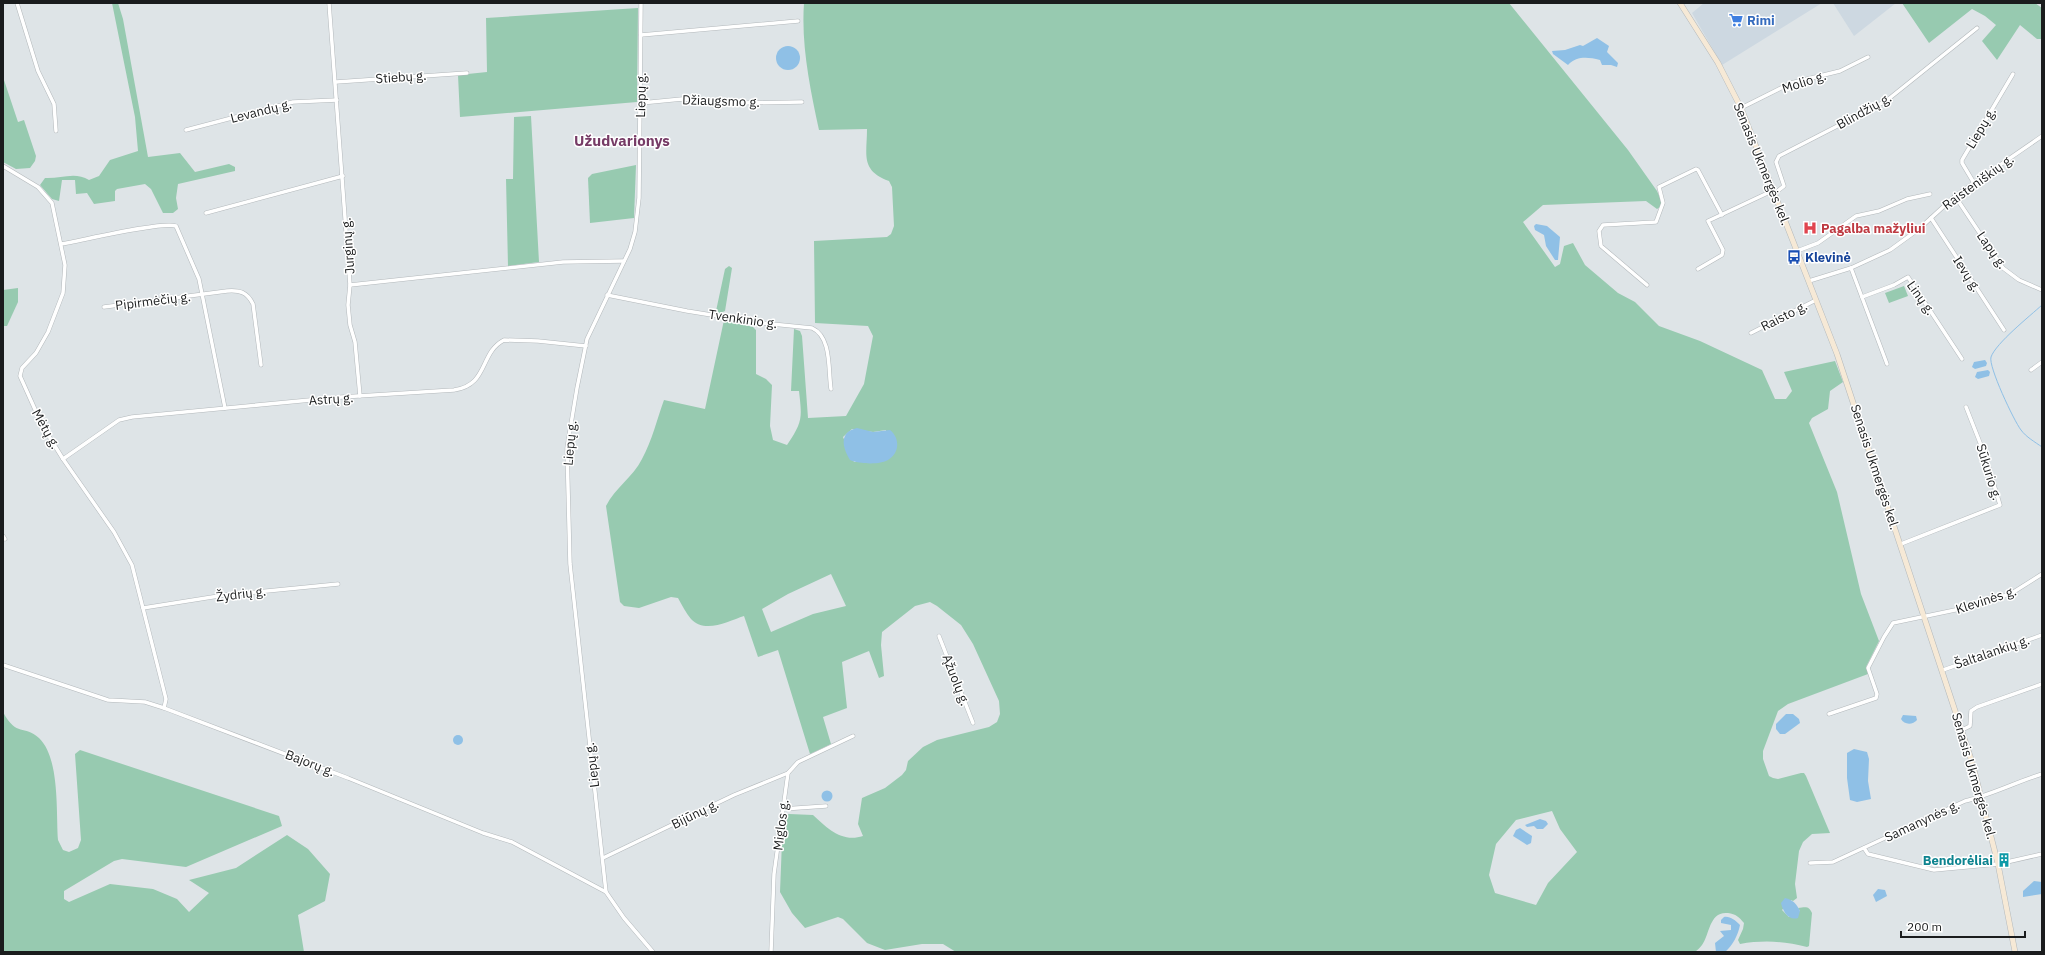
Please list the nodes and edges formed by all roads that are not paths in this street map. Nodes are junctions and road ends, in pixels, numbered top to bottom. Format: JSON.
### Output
{"nodes":[{"id":1,"x":17,"y":3,"type":"edge"},
{"id":2,"x":330,"y":3,"type":"edge"},
{"id":3,"x":642,"y":3,"type":"edge"},
{"id":4,"x":1680,"y":3,"type":"edge"},
{"id":5,"x":798,"y":21,"type":"dead end"},
{"id":6,"x":1977,"y":28,"type":"dead end"},
{"id":7,"x":641,"y":35,"type":"junction"},
{"id":8,"x":1868,"y":57,"type":"dead end"},
{"id":9,"x":467,"y":72,"type":"dead end"},
{"id":10,"x":2013,"y":74,"type":"dead end"},
{"id":11,"x":336,"y":82,"type":"junction"},
{"id":12,"x":337,"y":100,"type":"junction"},
{"id":13,"x":802,"y":102,"type":"dead end"},
{"id":14,"x":641,"y":103,"type":"junction"},
{"id":15,"x":1741,"y":108,"type":"junction"},
{"id":16,"x":186,"y":130,"type":"dead end"},
{"id":17,"x":56,"y":131,"type":"dead end"},
{"id":18,"x":2042,"y":136,"type":"edge"},
{"id":19,"x":3,"y":166,"type":"edge"},
{"id":20,"x":342,"y":176,"type":"junction"},
{"id":21,"x":1974,"y":183,"type":"junction"},
{"id":22,"x":1774,"y":192,"type":"junction"},
{"id":23,"x":1930,"y":194,"type":"dead end"},
{"id":24,"x":1955,"y":196,"type":"junction"},
{"id":25,"x":206,"y":213,"type":"dead end"},
{"id":26,"x":1722,"y":215,"type":"junction"},
{"id":27,"x":1931,"y":218,"type":"junction"},
{"id":28,"x":61,"y":244,"type":"junction"},
{"id":29,"x":1797,"y":251,"type":"junction"},
{"id":30,"x":624,"y":261,"type":"junction"},
{"id":31,"x":1851,"y":268,"type":"junction"},
{"id":32,"x":1698,"y":269,"type":"dead end"},
{"id":33,"x":1809,"y":281,"type":"junction"},
{"id":34,"x":1647,"y":284,"type":"dead end"},
{"id":35,"x":350,"y":285,"type":"junction"},
{"id":36,"x":2042,"y":290,"type":"edge"},
{"id":37,"x":203,"y":294,"type":"junction"},
{"id":38,"x":607,"y":295,"type":"junction"},
{"id":39,"x":1862,"y":297,"type":"junction"},
{"id":40,"x":1816,"y":300,"type":"junction"},
{"id":41,"x":104,"y":307,"type":"dead end"},
{"id":42,"x":2004,"y":330,"type":"dead end"},
{"id":43,"x":1751,"y":333,"type":"dead end"},
{"id":44,"x":586,"y":346,"type":"junction"},
{"id":45,"x":1962,"y":359,"type":"dead end"},
{"id":46,"x":2042,"y":362,"type":"edge"},
{"id":47,"x":1887,"y":364,"type":"dead end"},
{"id":48,"x":261,"y":365,"type":"dead end"},
{"id":49,"x":2031,"y":370,"type":"dead end"},
{"id":50,"x":831,"y":389,"type":"dead end"},
{"id":51,"x":360,"y":396,"type":"junction"},
{"id":52,"x":1966,"y":407,"type":"dead end"},
{"id":53,"x":225,"y":408,"type":"junction"},
{"id":54,"x":63,"y":459,"type":"junction"},
{"id":55,"x":1901,"y":544,"type":"junction"},
{"id":56,"x":2042,"y":574,"type":"edge"},
{"id":57,"x":338,"y":584,"type":"dead end"},
{"id":58,"x":143,"y":608,"type":"junction"},
{"id":59,"x":1925,"y":617,"type":"junction"},
{"id":60,"x":2042,"y":635,"type":"edge"},
{"id":61,"x":939,"y":636,"type":"dead end"},
{"id":62,"x":3,"y":665,"type":"edge"},
{"id":63,"x":1942,"y":670,"type":"junction"},
{"id":64,"x":2042,"y":684,"type":"edge"},
{"id":65,"x":164,"y":708,"type":"junction"},
{"id":66,"x":1829,"y":714,"type":"dead end"},
{"id":67,"x":973,"y":723,"type":"dead end"},
{"id":68,"x":1962,"y":730,"type":"junction"},
{"id":69,"x":852,"y":736,"type":"dead end"},
{"id":70,"x":788,"y":773,"type":"junction"},
{"id":71,"x":2042,"y":774,"type":"edge"},
{"id":72,"x":1982,"y":797,"type":"junction"},
{"id":73,"x":826,"y":806,"type":"dead end"},
{"id":74,"x":783,"y":810,"type":"junction"},
{"id":75,"x":1864,"y":848,"type":"junction"},
{"id":76,"x":2042,"y":854,"type":"edge"},
{"id":77,"x":603,"y":858,"type":"junction"},
{"id":78,"x":1810,"y":863,"type":"dead end"},
{"id":79,"x":1998,"y":864,"type":"junction"},
{"id":80,"x":606,"y":892,"type":"junction"},
{"id":81,"x":653,"y":952,"type":"edge"},
{"id":82,"x":771,"y":952,"type":"edge"},
{"id":83,"x":2015,"y":952,"type":"edge"}],
"edges":[{"from":1,"to":17,"type":"street"},
{"from":2,"to":11,"type":"street","name":"Jurginų g."},
{"from":3,"to":7,"type":"street","name":"Liepų g."},
{"from":4,"to":15,"type":"main road","name":"Senasis Ukmergės kel."},
{"from":5,"to":7,"type":"street"},
{"from":6,"to":22,"type":"street","name":"Blindžių g."},
{"from":7,"to":14,"type":"street","name":"Liepų g."},
{"from":8,"to":15,"type":"street","name":"Molio g."},
{"from":9,"to":11,"type":"street","name":"Stiebų g."},
{"from":10,"to":21,"type":"street","name":"Liepų g."},
{"from":11,"to":12,"type":"street","name":"Jurginų g."},
{"from":12,"to":16,"type":"street","name":"Levandų g."},
{"from":12,"to":20,"type":"street","name":"Jurginų g."},
{"from":13,"to":14,"type":"street","name":"Džiaugsmo g."},
{"from":14,"to":30,"type":"street","name":"Liepų g."},
{"from":15,"to":22,"type":"main road","name":"Senasis Ukmergės kel."},
{"from":18,"to":21,"type":"street","name":"Raisteniškių g."},
{"from":19,"to":28,"type":"street","name":"Mėtų g."},
{"from":20,"to":25,"type":"street"},
{"from":20,"to":35,"type":"street","name":"Jurginų g."},
{"from":21,"to":24,"type":"street","name":"Raisteniškių g."},
{"from":22,"to":26,"type":"street"},
{"from":22,"to":29,"type":"main road","name":"Senasis Ukmergės kel."},
{"from":23,"to":29,"type":"street"},
{"from":24,"to":27,"type":"street","name":"Raisteniškių g."},
{"from":24,"to":36,"type":"street","name":"Lapų g."},
{"from":26,"to":32,"type":"street"},
{"from":26,"to":34,"type":"street"},
{"from":27,"to":31,"type":"street","name":"Raisteniškių g."},
{"from":27,"to":42,"type":"street","name":"Ievų g."},
{"from":28,"to":37,"type":"street"},
{"from":28,"to":54,"type":"street","name":"Mėtų g."},
{"from":29,"to":33,"type":"main road","name":"Senasis Ukmergės kel."},
{"from":30,"to":35,"type":"street","name":"Jurginų g."},
{"from":30,"to":38,"type":"street","name":"Liepų g."},
{"from":31,"to":33,"type":"street","name":"Raisteniškių g."},
{"from":31,"to":39,"type":"street"},
{"from":33,"to":40,"type":"main road","name":"Senasis Ukmergės kel."},
{"from":35,"to":51,"type":"street"},
{"from":37,"to":41,"type":"street","name":"Pipirmėčių g."},
{"from":37,"to":48,"type":"street","name":"Pipirmėčių g."},
{"from":37,"to":53,"type":"street"},
{"from":38,"to":44,"type":"street","name":"Liepų g."},
{"from":38,"to":50,"type":"street","name":"Tvenkinio g."},
{"from":39,"to":45,"type":"street","name":"Linų g."},
{"from":39,"to":47,"type":"street"},
{"from":40,"to":43,"type":"street","name":"Raisto g."},
{"from":40,"to":55,"type":"main road","name":"Senasis Ukmergės kel."},
{"from":44,"to":51,"type":"street","name":"Astrų g."},
{"from":44,"to":77,"type":"street","name":"Liepų g."},
{"from":46,"to":49,"type":"street"},
{"from":51,"to":53,"type":"street","name":"Astrų g."},
{"from":52,"to":55,"type":"street","name":"Sūkurio g."},
{"from":53,"to":54,"type":"street","name":"Astrų g."},
{"from":54,"to":58,"type":"street","name":"Mėtų g."},
{"from":55,"to":59,"type":"main road","name":"Senasis Ukmergės kel."},
{"from":56,"to":59,"type":"street","name":"Klevinės g."},
{"from":57,"to":58,"type":"street","name":"Žydrių g."},
{"from":58,"to":65,"type":"street","name":"Mėtų g."},
{"from":59,"to":63,"type":"main road","name":"Senasis Ukmergės kel."},
{"from":59,"to":66,"type":"street","name":"Klevinės g."},
{"from":60,"to":63,"type":"street","name":"Šaltalankių g."},
{"from":61,"to":67,"type":"street","name":"Ąžuolų g."},
{"from":62,"to":65,"type":"street","name":"Bajorų g."},
{"from":63,"to":68,"type":"main road","name":"Senasis Ukmergės kel."},
{"from":64,"to":68,"type":"street"},
{"from":65,"to":80,"type":"street","name":"Bajorų g."},
{"from":68,"to":72,"type":"main road","name":"Senasis Ukmergės kel."},
{"from":69,"to":70,"type":"street"},
{"from":70,"to":74,"type":"street","name":"Miglos g."},
{"from":70,"to":77,"type":"street","name":"Bijūnų g."},
{"from":71,"to":72,"type":"street","name":"Samanynės g."},
{"from":72,"to":75,"type":"street","name":"Samanynės g."},
{"from":72,"to":79,"type":"main road","name":"Senasis Ukmergės kel."},
{"from":73,"to":74,"type":"street"},
{"from":74,"to":82,"type":"street","name":"Miglos g."},
{"from":75,"to":78,"type":"street","name":"Samanynės g."},
{"from":75,"to":79,"type":"street","name":"Samanynės g."},
{"from":76,"to":79,"type":"street","name":"Samanynės g."},
{"from":77,"to":80,"type":"street","name":"Liepų g."},
{"from":79,"to":83,"type":"main road","name":"Senasis Ukmergės kel."},
{"from":80,"to":81,"type":"street"}]}
